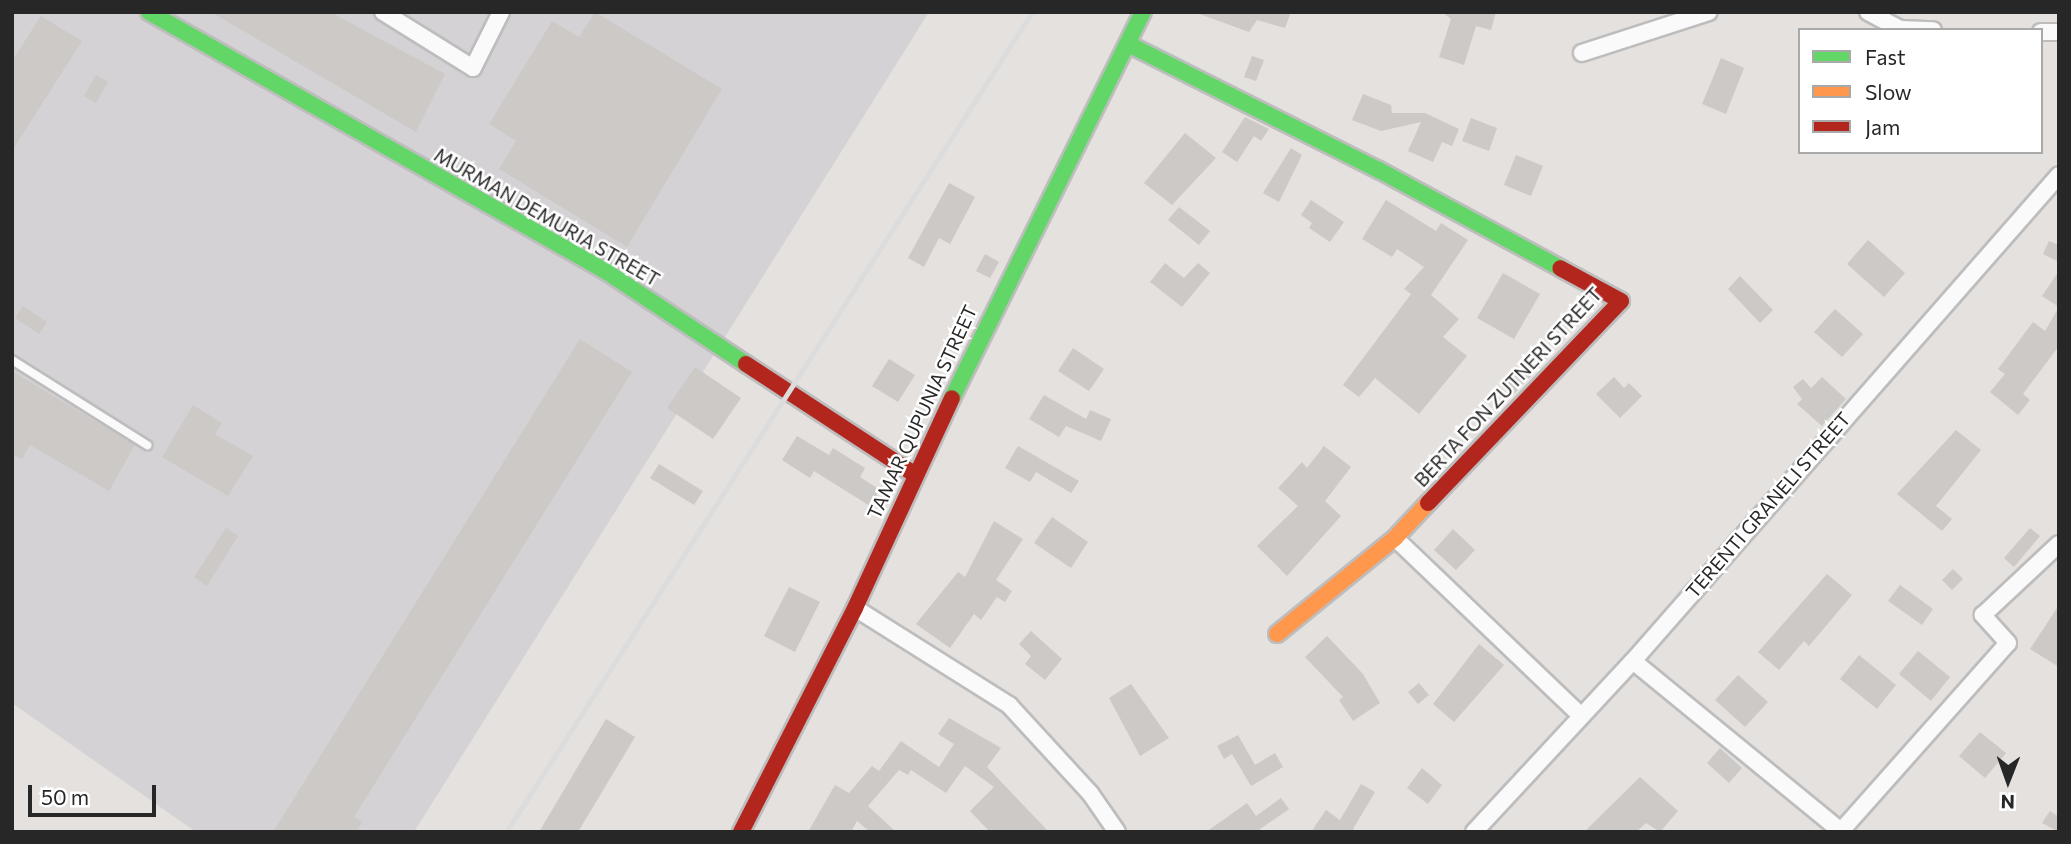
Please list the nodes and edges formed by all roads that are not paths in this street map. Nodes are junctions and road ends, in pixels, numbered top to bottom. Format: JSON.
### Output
{"nodes":[{"id":1,"x":149,"y":12,"type":"edge"},
{"id":2,"x":383,"y":12,"type":"edge"},
{"id":3,"x":1143,"y":12,"type":"edge"},
{"id":4,"x":1709,"y":12,"type":"edge"},
{"id":5,"x":504,"y":13,"type":"edge"},
{"id":6,"x":1876,"y":14,"type":"edge"},
{"id":7,"x":1898,"y":28,"type":"edge"},
{"id":8,"x":1128,"y":44,"type":"junction"},
{"id":9,"x":1582,"y":53,"type":"dead end"},
{"id":10,"x":2059,"y":175,"type":"edge"},
{"id":11,"x":12,"y":360,"type":"edge"},
{"id":12,"x":147,"y":445,"type":"dead end"},
{"id":13,"x":914,"y":474,"type":"junction"},
{"id":14,"x":1395,"y":538,"type":"junction"},
{"id":15,"x":2059,"y":544,"type":"edge"},
{"id":16,"x":855,"y":608,"type":"junction"},
{"id":17,"x":1277,"y":634,"type":"dead end"},
{"id":18,"x":1633,"y":662,"type":"junction"},
{"id":19,"x":1578,"y":715,"type":"junction"},
{"id":20,"x":1841,"y":831,"type":"edge"},
{"id":21,"x":741,"y":832,"type":"edge"},
{"id":22,"x":1118,"y":832,"type":"edge"},
{"id":23,"x":1474,"y":832,"type":"edge"}],
"edges":[{"from":1,"to":13,"type":"street","name":"MURMAN DEMURIA STREET"},
{"from":2,"to":5,"type":"street"},
{"from":3,"to":8,"type":"street","name":"TAMAR QUPUNIA STREET"},
{"from":4,"to":9,"type":"street"},
{"from":6,"to":7,"type":"street"},
{"from":8,"to":13,"type":"street","name":"TAMAR QUPUNIA STREET"},
{"from":8,"to":14,"type":"street","name":"BERTA FON ZUTNERI STREET"},
{"from":10,"to":18,"type":"street","name":"TERENTI GRANELI STREET"},
{"from":11,"to":12,"type":"lane"},
{"from":13,"to":16,"type":"street","name":"TAMAR QUPUNIA STREET"},
{"from":14,"to":17,"type":"street"},
{"from":14,"to":19,"type":"street"},
{"from":15,"to":20,"type":"street"},
{"from":16,"to":21,"type":"street","name":"TAMAR QUPUNIA STREET"},
{"from":16,"to":22,"type":"street"},
{"from":18,"to":19,"type":"street","name":"TERENTI GRANELI STREET"},
{"from":18,"to":20,"type":"street"},
{"from":19,"to":23,"type":"street","name":"TERENTI GRANELI STREET"}]}
